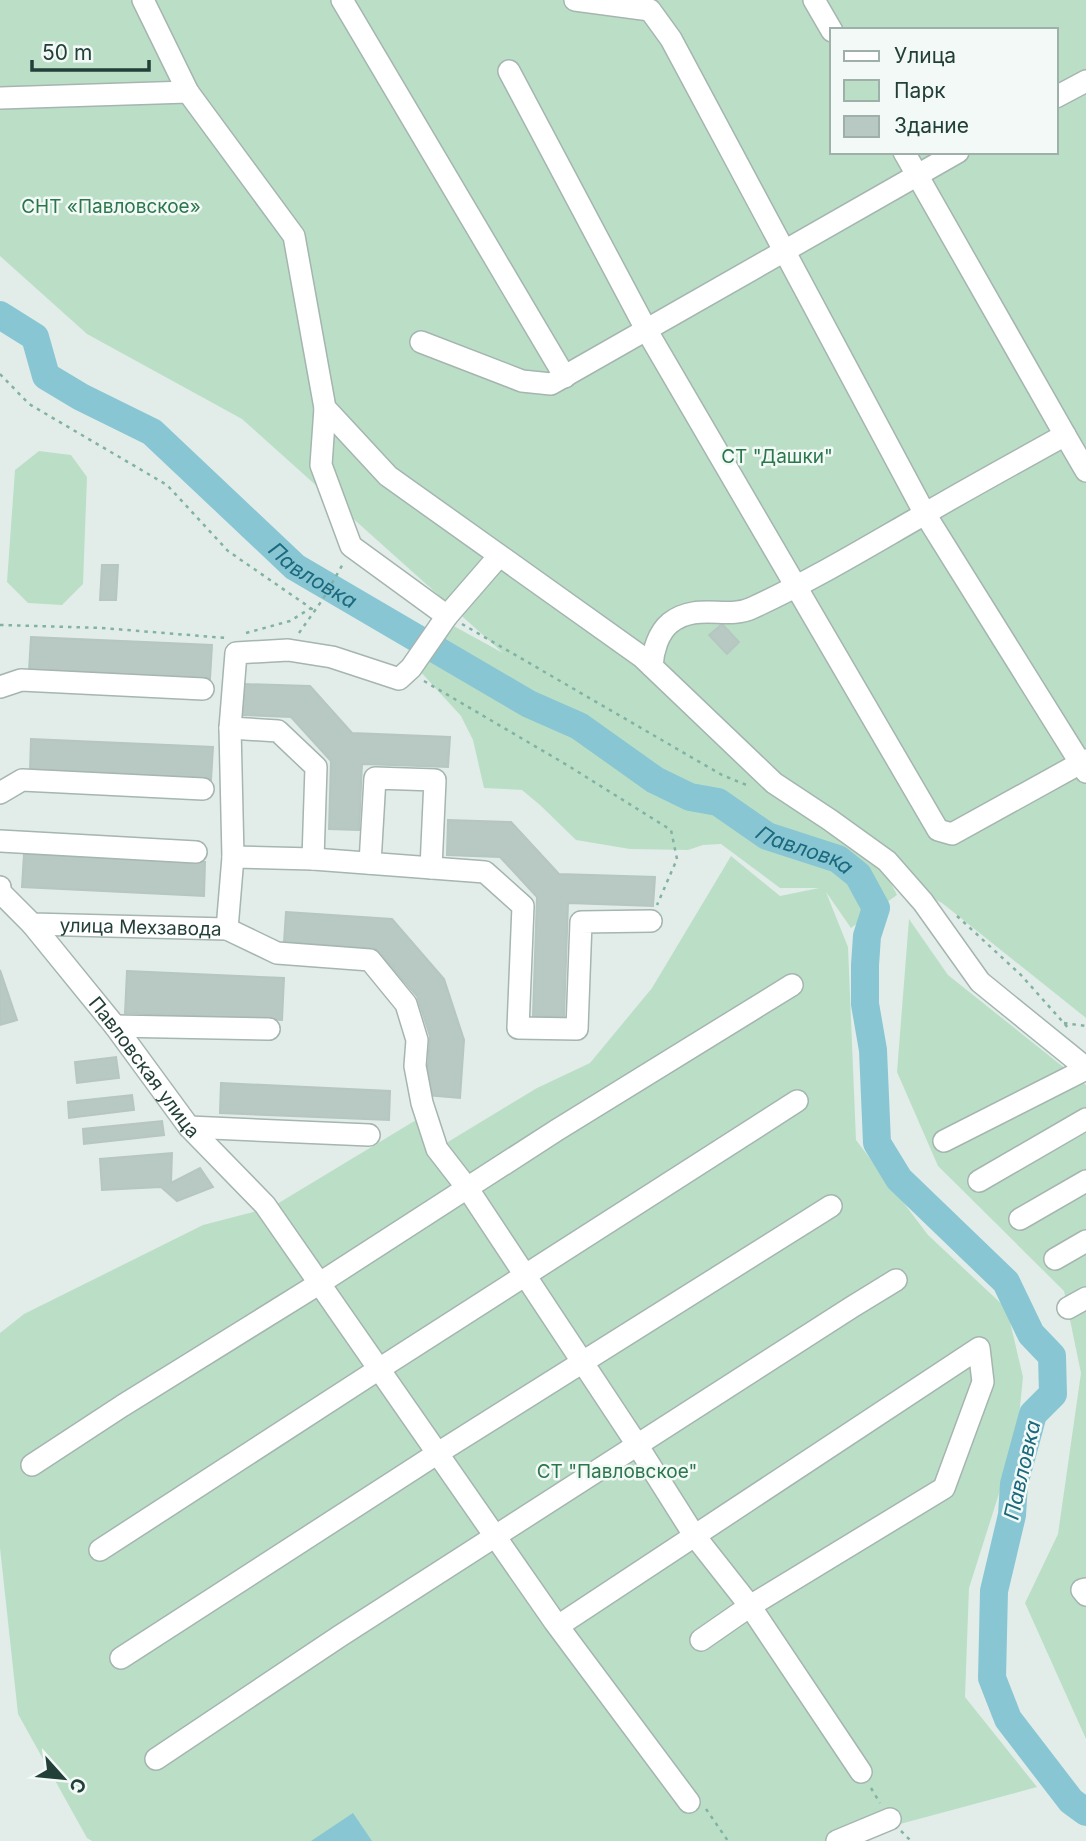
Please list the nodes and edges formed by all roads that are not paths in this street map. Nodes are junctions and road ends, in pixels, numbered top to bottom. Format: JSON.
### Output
{"nodes":[{"id":1,"x":142,"y":0,"type":"edge"},
{"id":2,"x":342,"y":0,"type":"edge"},
{"id":3,"x":575,"y":0,"type":"edge"},
{"id":4,"x":814,"y":0,"type":"edge"},
{"id":5,"x":830,"y":28,"type":"edge"},
{"id":6,"x":509,"y":71,"type":"dead end"},
{"id":7,"x":1086,"y":81,"type":"edge"},
{"id":8,"x":188,"y":92,"type":"junction"},
{"id":9,"x":1058,"y":96,"type":"edge"},
{"id":10,"x":0,"y":98,"type":"edge"},
{"id":11,"x":905,"y":154,"type":"edge"},
{"id":12,"x":954,"y":154,"type":"edge"},
{"id":13,"x":917,"y":175,"type":"junction"},
{"id":14,"x":783,"y":251,"type":"junction"},
{"id":15,"x":647,"y":331,"type":"junction"},
{"id":16,"x":421,"y":342,"type":"dead end"},
{"id":17,"x":565,"y":377,"type":"junction"},
{"id":18,"x":326,"y":408,"type":"junction"},
{"id":19,"x":1065,"y":435,"type":"junction"},
{"id":20,"x":1086,"y":471,"type":"edge"},
{"id":21,"x":925,"y":514,"type":"junction"},
{"id":22,"x":499,"y":556,"type":"junction"},
{"id":23,"x":796,"y":587,"type":"junction"},
{"id":24,"x":447,"y":616,"type":"junction"},
{"id":25,"x":652,"y":666,"type":"junction"},
{"id":26,"x":0,"y":687,"type":"edge"},
{"id":27,"x":203,"y":689,"type":"dead end"},
{"id":28,"x":230,"y":728,"type":"junction"},
{"id":29,"x":1084,"y":765,"type":"edge"},
{"id":30,"x":203,"y":789,"type":"dead end"},
{"id":31,"x":0,"y":793,"type":"edge"},
{"id":32,"x":0,"y":841,"type":"edge"},
{"id":33,"x":196,"y":852,"type":"dead end"},
{"id":34,"x":233,"y":857,"type":"junction"},
{"id":35,"x":313,"y":859,"type":"junction"},
{"id":36,"x":370,"y":863,"type":"junction"},
{"id":37,"x":431,"y":868,"type":"junction"},
{"id":38,"x":0,"y":887,"type":"edge"},
{"id":39,"x":651,"y":921,"type":"road end"},
{"id":40,"x":32,"y":924,"type":"junction"},
{"id":41,"x":227,"y":929,"type":"junction"},
{"id":42,"x":792,"y":985,"type":"dead end"},
{"id":43,"x":115,"y":1026,"type":"junction"},
{"id":44,"x":269,"y":1029,"type":"dead end"},
{"id":45,"x":1086,"y":1068,"type":"edge"},
{"id":46,"x":797,"y":1101,"type":"dead end"},
{"id":47,"x":1086,"y":1119,"type":"edge"},
{"id":48,"x":189,"y":1127,"type":"junction"},
{"id":49,"x":369,"y":1135,"type":"dead end"},
{"id":50,"x":944,"y":1141,"type":"dead end"},
{"id":51,"x":979,"y":1181,"type":"dead end"},
{"id":52,"x":1086,"y":1181,"type":"edge"},
{"id":53,"x":468,"y":1189,"type":"junction"},
{"id":54,"x":831,"y":1206,"type":"dead end"},
{"id":55,"x":1020,"y":1219,"type":"dead end"},
{"id":56,"x":1086,"y":1241,"type":"edge"},
{"id":57,"x":1055,"y":1259,"type":"dead end"},
{"id":58,"x":526,"y":1275,"type":"junction"},
{"id":59,"x":896,"y":1280,"type":"dead end"},
{"id":60,"x":320,"y":1283,"type":"junction"},
{"id":61,"x":582,"y":1361,"type":"junction"},
{"id":62,"x":379,"y":1369,"type":"junction"},
{"id":63,"x":638,"y":1445,"type":"junction"},
{"id":64,"x":438,"y":1453,"type":"junction"},
{"id":65,"x":32,"y":1465,"type":"dead end"},
{"id":66,"x":694,"y":1535,"type":"junction"},
{"id":67,"x":495,"y":1536,"type":"junction"},
{"id":68,"x":100,"y":1550,"type":"dead end"},
{"id":69,"x":1086,"y":1589,"type":"edge"},
{"id":70,"x":1086,"y":1595,"type":"edge"},
{"id":71,"x":750,"y":1605,"type":"junction"},
{"id":72,"x":558,"y":1626,"type":"junction"},
{"id":73,"x":701,"y":1640,"type":"dead end"},
{"id":74,"x":121,"y":1658,"type":"dead end"},
{"id":75,"x":156,"y":1759,"type":"dead end"},
{"id":76,"x":861,"y":1772,"type":"dead end"},
{"id":77,"x":689,"y":1802,"type":"road end"},
{"id":78,"x":890,"y":1819,"type":"dead end"},
{"id":79,"x":837,"y":1841,"type":"edge"}],
"edges":[{"from":1,"to":8,"type":"street"},
{"from":2,"to":17,"type":"street"},
{"from":3,"to":14,"type":"street"},
{"from":4,"to":5,"type":"street"},
{"from":6,"to":15,"type":"street"},
{"from":7,"to":9,"type":"street"},
{"from":8,"to":10,"type":"street"},
{"from":8,"to":18,"type":"street"},
{"from":11,"to":13,"type":"street"},
{"from":12,"to":13,"type":"street"},
{"from":13,"to":14,"type":"street"},
{"from":13,"to":19,"type":"street"},
{"from":14,"to":15,"type":"street"},
{"from":14,"to":21,"type":"street"},
{"from":15,"to":17,"type":"street"},
{"from":15,"to":23,"type":"street"},
{"from":16,"to":17,"type":"street"},
{"from":18,"to":22,"type":"street"},
{"from":18,"to":24,"type":"street"},
{"from":19,"to":20,"type":"street"},
{"from":19,"to":21,"type":"street"},
{"from":21,"to":23,"type":"street"},
{"from":21,"to":29,"type":"street"},
{"from":22,"to":24,"type":"street"},
{"from":22,"to":25,"type":"street"},
{"from":23,"to":25,"type":"street"},
{"from":23,"to":29,"type":"street"},
{"from":24,"to":28,"type":"street","name":"улица Мехзавода"},
{"from":25,"to":45,"type":"street"},
{"from":26,"to":27,"type":"street"},
{"from":28,"to":34,"type":"street","name":"улица Мехзавода"},
{"from":28,"to":35,"type":"street"},
{"from":30,"to":31,"type":"street"},
{"from":32,"to":33,"type":"street"},
{"from":34,"to":35,"type":"street"},
{"from":34,"to":41,"type":"street","name":"улица Мехзавода"},
{"from":35,"to":36,"type":"street"},
{"from":36,"to":37,"type":"street"},
{"from":36,"to":37,"type":"street"},
{"from":37,"to":39,"type":"street"},
{"from":38,"to":40,"type":"street","name":"улица Мехзавода"},
{"from":40,"to":41,"type":"street","name":"улица Мехзавода"},
{"from":40,"to":43,"type":"street","name":"Павловская улица"},
{"from":41,"to":53,"type":"street"},
{"from":42,"to":53,"type":"street"},
{"from":43,"to":44,"type":"street"},
{"from":43,"to":48,"type":"street","name":"Павловская улица"},
{"from":45,"to":50,"type":"street"},
{"from":46,"to":58,"type":"street"},
{"from":47,"to":51,"type":"street"},
{"from":48,"to":49,"type":"street"},
{"from":48,"to":60,"type":"street","name":"Павловская улица"},
{"from":52,"to":55,"type":"street"},
{"from":53,"to":58,"type":"street"},
{"from":53,"to":60,"type":"street"},
{"from":54,"to":61,"type":"street"},
{"from":56,"to":57,"type":"street"},
{"from":58,"to":61,"type":"street"},
{"from":58,"to":62,"type":"street"},
{"from":59,"to":63,"type":"street"},
{"from":60,"to":62,"type":"street","name":"Павловская улица"},
{"from":60,"to":65,"type":"street"},
{"from":61,"to":63,"type":"street"},
{"from":61,"to":64,"type":"street"},
{"from":62,"to":64,"type":"street","name":"Павловская улица"},
{"from":62,"to":68,"type":"street"},
{"from":63,"to":66,"type":"street"},
{"from":63,"to":67,"type":"street"},
{"from":64,"to":67,"type":"street","name":"Павловская улица"},
{"from":64,"to":74,"type":"street"},
{"from":66,"to":71,"type":"street"},
{"from":66,"to":71,"type":"street"},
{"from":66,"to":72,"type":"street"},
{"from":67,"to":72,"type":"street","name":"Павловская улица"},
{"from":67,"to":75,"type":"street"},
{"from":69,"to":70,"type":"street"},
{"from":71,"to":73,"type":"street"},
{"from":71,"to":76,"type":"street"},
{"from":72,"to":77,"type":"street","name":"Павловская улица"},
{"from":78,"to":79,"type":"street"}]}
